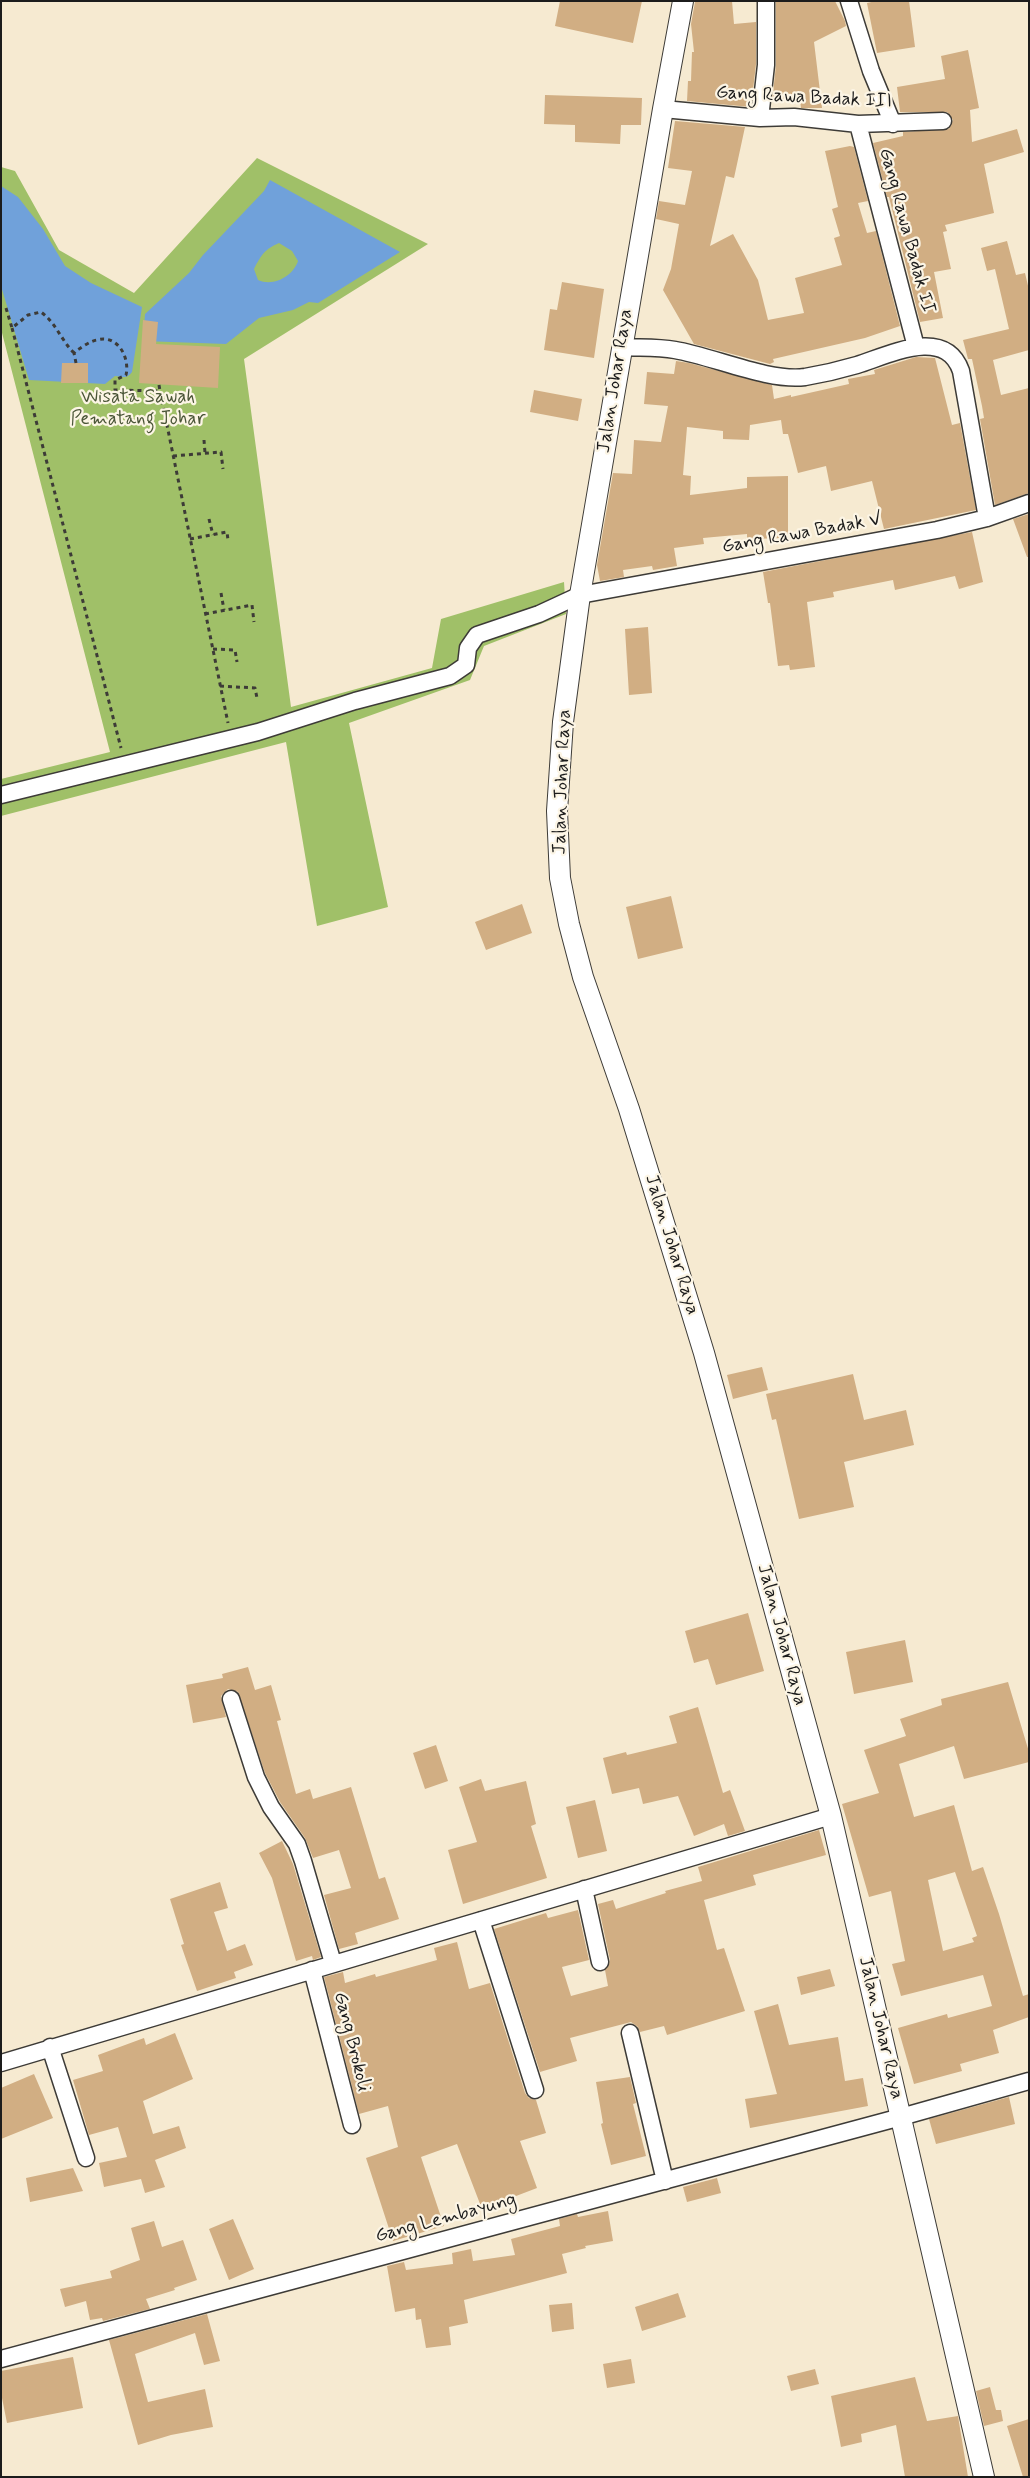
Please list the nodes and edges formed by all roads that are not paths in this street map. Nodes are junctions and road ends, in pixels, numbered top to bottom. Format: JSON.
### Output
{"nodes":[{"id":1,"x":684,"y":1,"type":"edge"},
{"id":2,"x":766,"y":1,"type":"edge"},
{"id":3,"x":849,"y":1,"type":"edge"},
{"id":4,"x":663,"y":110,"type":"junction"},
{"id":5,"x":760,"y":118,"type":"junction"},
{"id":6,"x":943,"y":121,"type":"dead end"},
{"id":7,"x":858,"y":124,"type":"junction"},
{"id":8,"x":893,"y":124,"type":"junction"},
{"id":9,"x":622,"y":347,"type":"junction"},
{"id":10,"x":916,"y":347,"type":"junction"},
{"id":11,"x":1029,"y":503,"type":"edge"},
{"id":12,"x":987,"y":518,"type":"junction"},
{"id":13,"x":580,"y":595,"type":"junction"},
{"id":14,"x":1,"y":795,"type":"edge"},
{"id":15,"x":231,"y":1698,"type":"dead end"},
{"id":16,"x":831,"y":1816,"type":"junction"},
{"id":17,"x":584,"y":1889,"type":"junction"},
{"id":18,"x":481,"y":1920,"type":"junction"},
{"id":19,"x":600,"y":1962,"type":"dead end"},
{"id":20,"x":333,"y":1963,"type":"junction"},
{"id":21,"x":312,"y":1970,"type":"junction"},
{"id":22,"x":630,"y":2033,"type":"dead end"},
{"id":23,"x":50,"y":2047,"type":"junction"},
{"id":24,"x":1,"y":2063,"type":"edge"},
{"id":25,"x":1029,"y":2081,"type":"edge"},
{"id":26,"x":534,"y":2090,"type":"dead end"},
{"id":27,"x":901,"y":2118,"type":"junction"},
{"id":28,"x":352,"y":2125,"type":"dead end"},
{"id":29,"x":86,"y":2158,"type":"dead end"},
{"id":30,"x":665,"y":2181,"type":"junction"},
{"id":31,"x":1,"y":2359,"type":"edge"},
{"id":32,"x":984,"y":2477,"type":"edge"}],
"edges":[{"from":1,"to":4,"type":"street","name":"Jalan Johar Raya"},
{"from":2,"to":5,"type":"street"},
{"from":3,"to":8,"type":"street"},
{"from":4,"to":5,"type":"street","name":"Gang Rawa Badak III"},
{"from":4,"to":9,"type":"street","name":"Jalan Johar Raya"},
{"from":5,"to":7,"type":"street","name":"Gang Rawa Badak III"},
{"from":6,"to":8,"type":"street","name":"Gang Rawa Badak III"},
{"from":7,"to":8,"type":"street","name":"Gang Rawa Badak III"},
{"from":7,"to":10,"type":"street","name":"Gang Rawa Badak II"},
{"from":9,"to":10,"type":"street"},
{"from":9,"to":13,"type":"street","name":"Jalan Johar Raya"},
{"from":10,"to":12,"type":"street"},
{"from":11,"to":12,"type":"street","name":"Gang Rawa Badak V"},
{"from":12,"to":13,"type":"street","name":"Gang Rawa Badak V"},
{"from":13,"to":14,"type":"street","name":"Gang Rawa Badak V"},
{"from":13,"to":16,"type":"street","name":"Jalan Johar Raya"},
{"from":15,"to":20,"type":"street"},
{"from":16,"to":17,"type":"street"},
{"from":16,"to":27,"type":"street","name":"Jalan Johar Raya"},
{"from":17,"to":18,"type":"street"},
{"from":17,"to":19,"type":"street"},
{"from":18,"to":20,"type":"street"},
{"from":18,"to":26,"type":"street"},
{"from":20,"to":21,"type":"street"},
{"from":21,"to":23,"type":"street"},
{"from":21,"to":28,"type":"street","name":"Gang Brokoli"},
{"from":22,"to":30,"type":"street"},
{"from":23,"to":24,"type":"street"},
{"from":23,"to":29,"type":"street"},
{"from":25,"to":27,"type":"street","name":"Gang Lembayung"},
{"from":27,"to":30,"type":"street","name":"Gang Lembayung"},
{"from":27,"to":32,"type":"street","name":"Jalan Johar Raya"},
{"from":30,"to":31,"type":"street","name":"Gang Lembayung"}]}
